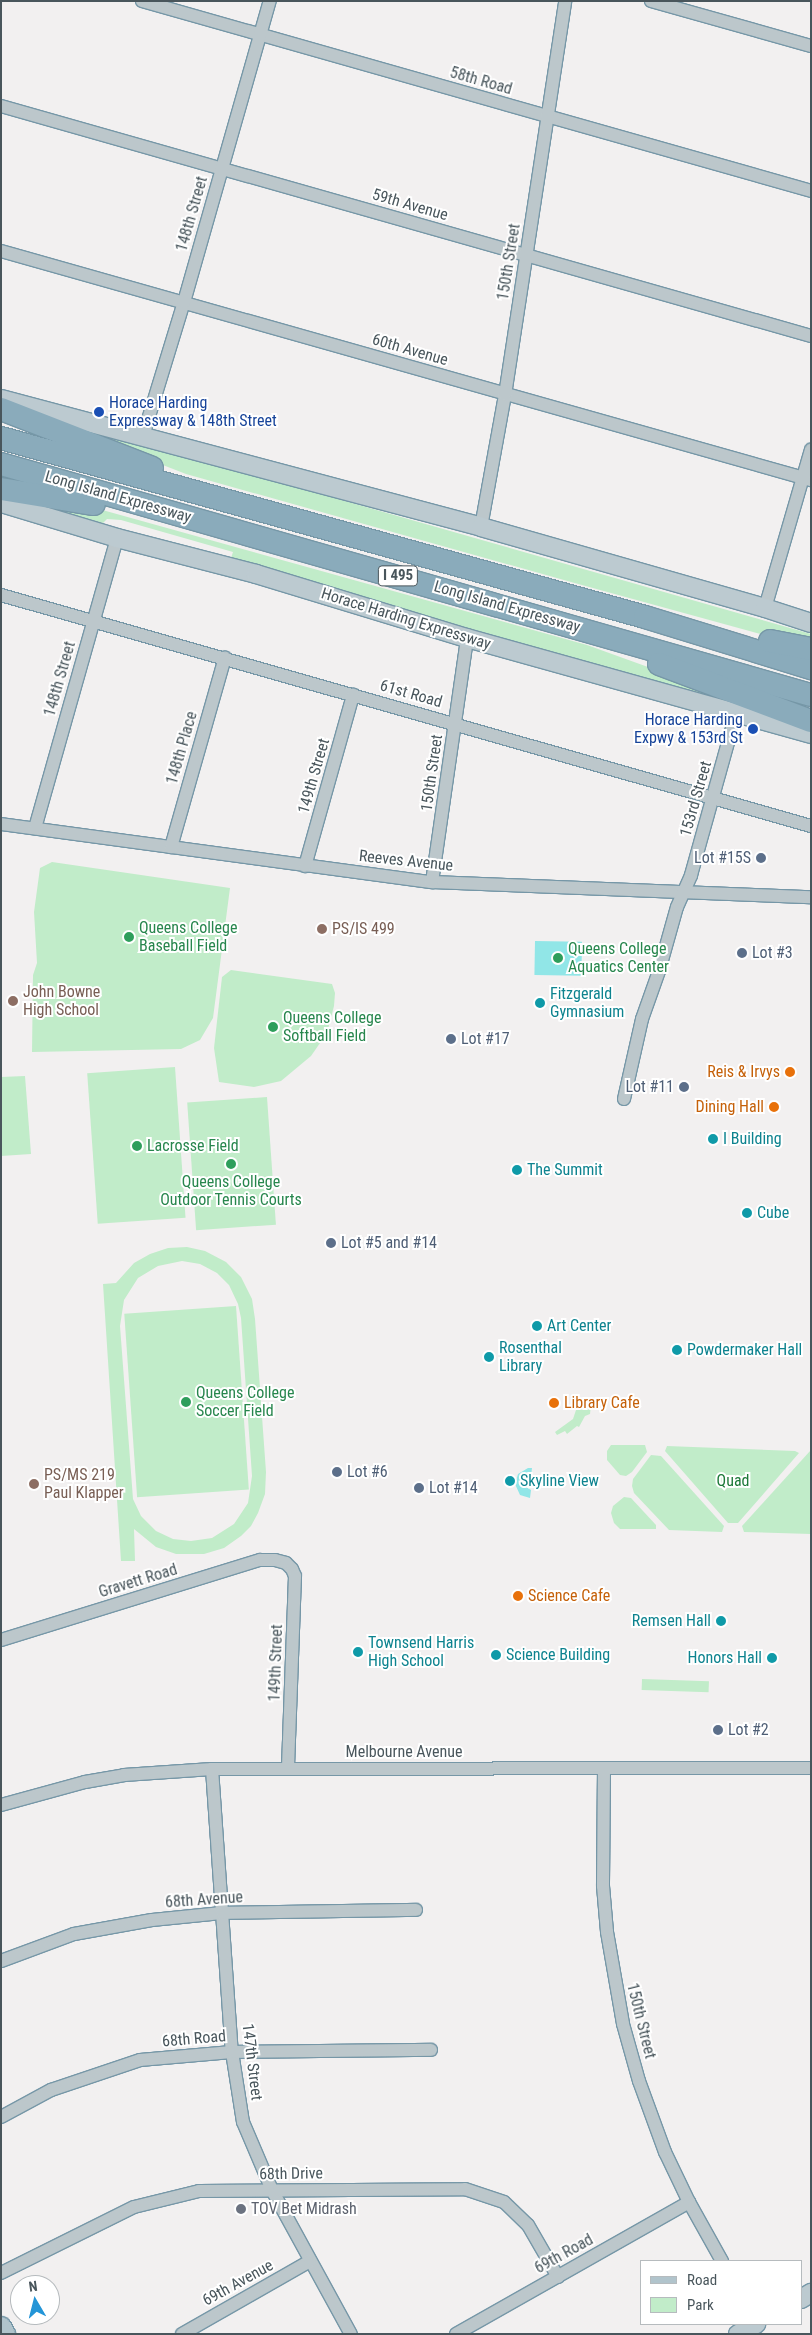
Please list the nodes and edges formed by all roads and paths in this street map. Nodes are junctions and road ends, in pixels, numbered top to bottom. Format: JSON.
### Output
{"nodes":[{"id":1,"x":142,"y":1,"type":"edge"},
{"id":2,"x":270,"y":1,"type":"edge"},
{"id":3,"x":565,"y":1,"type":"edge"},
{"id":4,"x":651,"y":1,"type":"edge"},
{"id":5,"x":260,"y":35,"type":"junction"},
{"id":6,"x":811,"y":46,"type":"edge"},
{"id":7,"x":1,"y":106,"type":"edge"},
{"id":8,"x":547,"y":116,"type":"junction"},
{"id":9,"x":222,"y":169,"type":"junction"},
{"id":10,"x":811,"y":191,"type":"edge"},
{"id":11,"x":1,"y":251,"type":"edge"},
{"id":12,"x":526,"y":255,"type":"junction"},
{"id":13,"x":184,"y":302,"type":"junction"},
{"id":14,"x":811,"y":336,"type":"edge"},
{"id":15,"x":505,"y":395,"type":"junction"},
{"id":16,"x":1,"y":399,"type":"edge"},
{"id":17,"x":1,"y":409,"type":"edge"},
{"id":18,"x":143,"y":436,"type":"junction"},
{"id":19,"x":1,"y":438,"type":"edge"},
{"id":20,"x":811,"y":450,"type":"edge"},
{"id":21,"x":1,"y":464,"type":"edge"},
{"id":22,"x":807,"y":478,"type":"edge"},
{"id":23,"x":1,"y":489,"type":"edge"},
{"id":24,"x":225,"y":502,"type":"junction"},
{"id":25,"x":1,"y":503,"type":"edge"},
{"id":26,"x":481,"y":527,"type":"junction"},
{"id":27,"x":225,"y":528,"type":"junction"},
{"id":28,"x":117,"y":538,"type":"junction"},
{"id":29,"x":1,"y":595,"type":"edge"},
{"id":30,"x":765,"y":608,"type":"junction"},
{"id":31,"x":645,"y":617,"type":"junction"},
{"id":32,"x":93,"y":621,"type":"junction"},
{"id":33,"x":811,"y":623,"type":"edge"},
{"id":34,"x":571,"y":625,"type":"junction"},
{"id":35,"x":467,"y":638,"type":"junction"},
{"id":36,"x":811,"y":649,"type":"edge"},
{"id":37,"x":225,"y":658,"type":"junction"},
{"id":38,"x":811,"y":668,"type":"edge"},
{"id":39,"x":353,"y":695,"type":"junction"},
{"id":40,"x":811,"y":695,"type":"edge"},
{"id":41,"x":736,"y":714,"type":"junction"},
{"id":42,"x":811,"y":721,"type":"edge"},
{"id":43,"x":455,"y":724,"type":"junction"},
{"id":44,"x":811,"y":734,"type":"edge"},
{"id":45,"x":713,"y":798,"type":"junction"},
{"id":46,"x":1,"y":824,"type":"edge"},
{"id":47,"x":811,"y":826,"type":"edge"},
{"id":48,"x":35,"y":828,"type":"junction"},
{"id":49,"x":171,"y":847,"type":"junction"},
{"id":50,"x":305,"y":866,"type":"junction"},
{"id":51,"x":432,"y":882,"type":"junction"},
{"id":52,"x":684,"y":892,"type":"junction"},
{"id":53,"x":811,"y":897,"type":"edge"},
{"id":54,"x":624,"y":1099,"type":"dead end"},
{"id":55,"x":286,"y":1563,"type":"joint"},
{"id":56,"x":1,"y":1640,"type":"edge"},
{"id":57,"x":288,"y":1768,"type":"junction"},
{"id":58,"x":811,"y":1768,"type":"edge"},
{"id":59,"x":212,"y":1769,"type":"junction"},
{"id":60,"x":604,"y":1769,"type":"junction"},
{"id":61,"x":1,"y":1805,"type":"edge"},
{"id":62,"x":416,"y":1910,"type":"dead end"},
{"id":63,"x":222,"y":1913,"type":"junction"},
{"id":64,"x":1,"y":1961,"type":"edge"},
{"id":65,"x":431,"y":2050,"type":"dead end"},
{"id":66,"x":232,"y":2052,"type":"junction"},
{"id":67,"x":1,"y":2118,"type":"edge"},
{"id":68,"x":272,"y":2190,"type":"junction"},
{"id":69,"x":689,"y":2202,"type":"junction"},
{"id":70,"x":721,"y":2260,"type":"edge"},
{"id":71,"x":310,"y":2261,"type":"junction"},
{"id":72,"x":1,"y":2273,"type":"edge"},
{"id":73,"x":558,"y":2277,"type":"junction"},
{"id":74,"x":754,"y":2325,"type":"edge"},
{"id":75,"x":1,"y":2327,"type":"edge"},
{"id":76,"x":5,"y":2334,"type":"edge"},
{"id":77,"x":182,"y":2334,"type":"edge"},
{"id":78,"x":351,"y":2334,"type":"edge"},
{"id":79,"x":456,"y":2334,"type":"edge"},
{"id":80,"x":738,"y":2334,"type":"edge"}],
"edges":[{"from":1,"to":5,"type":"street","name":"58th Road"},
{"from":2,"to":5,"type":"street","name":"148th Street"},
{"from":3,"to":8,"type":"street","name":"150th Street"},
{"from":4,"to":6,"type":"street"},
{"from":5,"to":8,"type":"street","name":"58th Road"},
{"from":5,"to":9,"type":"street","name":"148th Street"},
{"from":7,"to":9,"type":"street","name":"59th Avenue"},
{"from":8,"to":10,"type":"street","name":"58th Road"},
{"from":8,"to":12,"type":"street","name":"150th Street"},
{"from":9,"to":12,"type":"street","name":"59th Avenue"},
{"from":9,"to":13,"type":"street","name":"148th Street"},
{"from":11,"to":13,"type":"street","name":"60th Avenue"},
{"from":12,"to":14,"type":"street","name":"59th Avenue"},
{"from":12,"to":15,"type":"street","name":"150th Street"},
{"from":13,"to":15,"type":"street","name":"60th Avenue"},
{"from":13,"to":18,"type":"street","name":"148th Street"},
{"from":15,"to":22,"type":"street","name":"60th Avenue"},
{"from":15,"to":26,"type":"street","name":"150th Street"},
{"from":16,"to":18,"type":"main road"},
{"from":17,"to":24,"type":"highway"},
{"from":18,"to":26,"type":"main road"},
{"from":19,"to":24,"type":"highway","name":"Long Island Expressway","number":"I 495"},
{"from":20,"to":22,"type":"street"},
{"from":21,"to":27,"type":"highway","name":"Long Island Expressway","number":"I 495"},
{"from":22,"to":30,"type":"street"},
{"from":23,"to":27,"type":"highway"},
{"from":24,"to":31,"type":"highway","name":"Long Island Expressway","number":"I 495"},
{"from":25,"to":28,"type":"main road","name":"Horace Harding Expressway"},
{"from":26,"to":30,"type":"main road"},
{"from":27,"to":34,"type":"highway","name":"Long Island Expressway","number":"I 495"},
{"from":28,"to":32,"type":"street","name":"148th Street"},
{"from":28,"to":35,"type":"main road","name":"Horace Harding Expressway"},
{"from":29,"to":32,"type":"street","name":"61st Road"},
{"from":30,"to":33,"type":"main road"},
{"from":31,"to":36,"type":"highway"},
{"from":31,"to":38,"type":"highway","name":"Long Island Expressway","number":"I 495"},
{"from":32,"to":37,"type":"street","name":"61st Road"},
{"from":32,"to":48,"type":"street","name":"148th Street"},
{"from":34,"to":40,"type":"highway","name":"Long Island Expressway","number":"I 495"},
{"from":34,"to":42,"type":"highway"},
{"from":35,"to":41,"type":"main road","name":"Horace Harding Expressway"},
{"from":35,"to":43,"type":"street","name":"150th Street"},
{"from":37,"to":39,"type":"street","name":"61st Road"},
{"from":37,"to":49,"type":"street","name":"148th Place"},
{"from":39,"to":43,"type":"street","name":"61st Road"},
{"from":39,"to":50,"type":"street","name":"149th Street"},
{"from":41,"to":44,"type":"main road","name":"Horace Harding Expressway"},
{"from":41,"to":45,"type":"street","name":"153rd Street"},
{"from":43,"to":45,"type":"street","name":"61st Road"},
{"from":43,"to":51,"type":"street","name":"150th Street"},
{"from":45,"to":47,"type":"street","name":"61st Road"},
{"from":45,"to":52,"type":"street","name":"153rd Street"},
{"from":46,"to":48,"type":"street","name":"Reeves Avenue"},
{"from":48,"to":49,"type":"street","name":"Reeves Avenue"},
{"from":49,"to":50,"type":"street","name":"Reeves Avenue"},
{"from":50,"to":51,"type":"street","name":"Reeves Avenue"},
{"from":51,"to":52,"type":"street","name":"Reeves Avenue"},
{"from":52,"to":53,"type":"street","name":"Reeves Avenue"},
{"from":52,"to":54,"type":"street","name":"153rd Street"},
{"from":55,"to":56,"type":"street","name":"Gravett Road"},
{"from":55,"to":57,"type":"street","name":"149th Street"},
{"from":57,"to":59,"type":"street","name":"Melbourne Avenue"},
{"from":57,"to":60,"type":"street","name":"Melbourne Avenue"},
{"from":58,"to":60,"type":"street","name":"Melbourne Avenue"},
{"from":59,"to":61,"type":"street","name":"Melbourne Avenue"},
{"from":59,"to":63,"type":"street","name":"147th Street"},
{"from":60,"to":69,"type":"street","name":"150th Street"},
{"from":62,"to":63,"type":"street","name":"68th Avenue"},
{"from":63,"to":64,"type":"street","name":"68th Avenue"},
{"from":63,"to":66,"type":"street","name":"147th Street"},
{"from":65,"to":66,"type":"street","name":"68th Road"},
{"from":66,"to":67,"type":"street","name":"68th Road"},
{"from":66,"to":68,"type":"street","name":"147th Street"},
{"from":68,"to":71,"type":"street","name":"147th Street"},
{"from":68,"to":72,"type":"street","name":"68th Drive"},
{"from":68,"to":73,"type":"street","name":"68th Drive"},
{"from":69,"to":70,"type":"street","name":"150th Street"},
{"from":69,"to":73,"type":"street","name":"69th Road"},
{"from":71,"to":77,"type":"street","name":"69th Avenue"},
{"from":71,"to":78,"type":"street","name":"147th Street"},
{"from":73,"to":79,"type":"street","name":"69th Road"},
{"from":74,"to":80,"type":"main road"},
{"from":75,"to":76,"type":"main road"}]}
